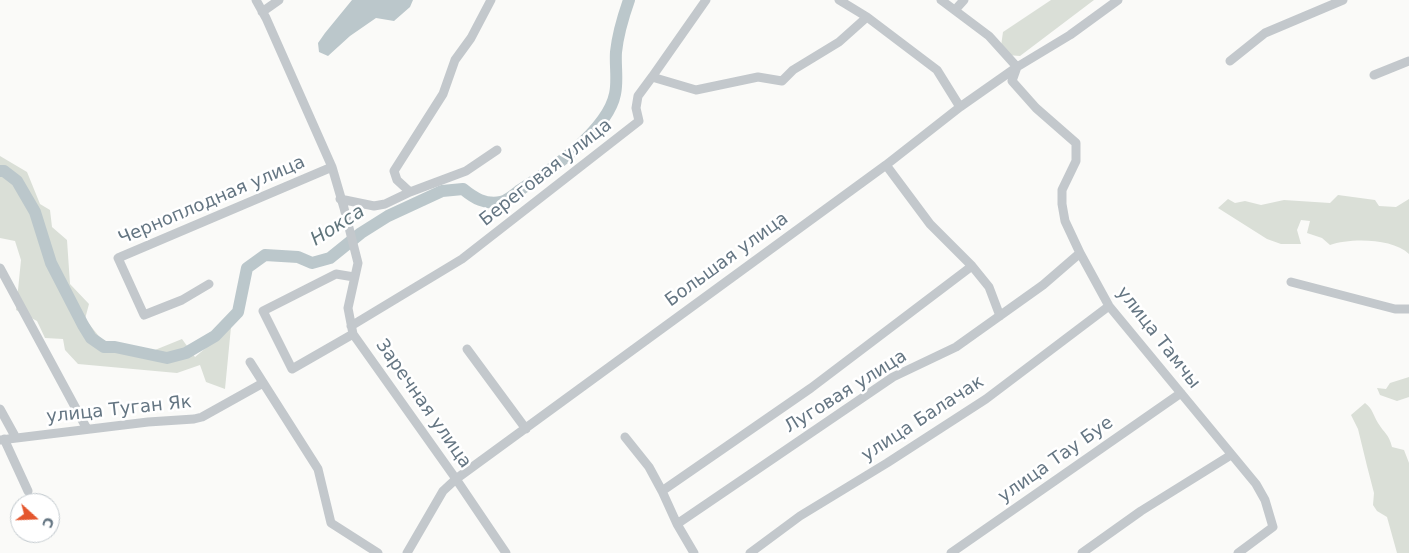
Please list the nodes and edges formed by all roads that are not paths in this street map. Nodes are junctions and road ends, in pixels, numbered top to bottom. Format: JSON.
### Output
{"nodes":[{"id":1,"x":256,"y":0,"type":"edge"},
{"id":2,"x":279,"y":0,"type":"edge"},
{"id":3,"x":491,"y":0,"type":"edge"},
{"id":4,"x":706,"y":0,"type":"edge"},
{"id":5,"x":839,"y":0,"type":"edge"},
{"id":6,"x":941,"y":0,"type":"edge"},
{"id":7,"x":964,"y":0,"type":"edge"},
{"id":8,"x":1118,"y":0,"type":"edge"},
{"id":9,"x":1343,"y":0,"type":"edge"},
{"id":10,"x":955,"y":10,"type":"junction"},
{"id":11,"x":262,"y":12,"type":"junction"},
{"id":12,"x":867,"y":17,"type":"junction"},
{"id":13,"x":1230,"y":60,"type":"dead end"},
{"id":14,"x":1409,"y":61,"type":"edge"},
{"id":15,"x":1017,"y":67,"type":"junction"},
{"id":16,"x":1374,"y":75,"type":"dead end"},
{"id":17,"x":652,"y":77,"type":"junction"},
{"id":18,"x":960,"y":107,"type":"junction"},
{"id":19,"x":497,"y":150,"type":"dead end"},
{"id":20,"x":886,"y":164,"type":"junction"},
{"id":21,"x":332,"y":167,"type":"junction"},
{"id":22,"x":410,"y":192,"type":"junction"},
{"id":23,"x":342,"y":204,"type":"junction"},
{"id":24,"x":1080,"y":253,"type":"junction"},
{"id":25,"x":972,"y":266,"type":"junction"},
{"id":26,"x":0,"y":268,"type":"edge"},
{"id":27,"x":354,"y":277,"type":"junction"},
{"id":28,"x":1291,"y":282,"type":"dead end"},
{"id":29,"x":209,"y":284,"type":"dead end"},
{"id":30,"x":1109,"y":306,"type":"junction"},
{"id":31,"x":1409,"y":309,"type":"edge"},
{"id":32,"x":1000,"y":316,"type":"junction"},
{"id":33,"x":352,"y":330,"type":"junction"},
{"id":34,"x":467,"y":349,"type":"dead end"},
{"id":35,"x":250,"y":362,"type":"dead end"},
{"id":36,"x":263,"y":383,"type":"junction"},
{"id":37,"x":1181,"y":393,"type":"junction"},
{"id":38,"x":0,"y":409,"type":"edge"},
{"id":39,"x":526,"y":428,"type":"junction"},
{"id":40,"x":87,"y":430,"type":"junction"},
{"id":41,"x":625,"y":437,"type":"dead end"},
{"id":42,"x":16,"y":438,"type":"junction"},
{"id":43,"x":2,"y":439,"type":"edge"},
{"id":44,"x":1231,"y":455,"type":"junction"},
{"id":45,"x":456,"y":479,"type":"junction"},
{"id":46,"x":28,"y":490,"type":"dead end"},
{"id":47,"x":662,"y":491,"type":"junction"},
{"id":48,"x":677,"y":524,"type":"junction"},
{"id":49,"x":378,"y":553,"type":"edge"},
{"id":50,"x":407,"y":553,"type":"edge"},
{"id":51,"x":506,"y":553,"type":"edge"},
{"id":52,"x":694,"y":553,"type":"edge"},
{"id":53,"x":750,"y":553,"type":"edge"},
{"id":54,"x":951,"y":553,"type":"edge"},
{"id":55,"x":1082,"y":553,"type":"edge"},
{"id":56,"x":1238,"y":553,"type":"edge"}],
"edges":[{"from":1,"to":11,"type":"street"},
{"from":2,"to":11,"type":"street"},
{"from":3,"to":22,"type":"street"},
{"from":4,"to":17,"type":"street","name":"Береговая улица"},
{"from":5,"to":12,"type":"street"},
{"from":6,"to":10,"type":"street"},
{"from":7,"to":10,"type":"street"},
{"from":8,"to":15,"type":"street","name":"Большая улица"},
{"from":9,"to":13,"type":"street"},
{"from":10,"to":15,"type":"street"},
{"from":11,"to":21,"type":"street"},
{"from":12,"to":17,"type":"street"},
{"from":12,"to":18,"type":"street"},
{"from":14,"to":16,"type":"street"},
{"from":15,"to":18,"type":"street","name":"Большая улица"},
{"from":15,"to":24,"type":"street","name":"улица Тамчы"},
{"from":17,"to":33,"type":"street","name":"Береговая улица"},
{"from":18,"to":20,"type":"street","name":"Большая улица"},
{"from":19,"to":22,"type":"street"},
{"from":20,"to":25,"type":"street"},
{"from":20,"to":39,"type":"street","name":"Большая улица"},
{"from":21,"to":23,"type":"street"},
{"from":21,"to":29,"type":"street","name":"Черноплодная улица"},
{"from":22,"to":23,"type":"street"},
{"from":23,"to":27,"type":"street"},
{"from":24,"to":30,"type":"street","name":"улица Тамчы"},
{"from":24,"to":32,"type":"street","name":"Луговая улица"},
{"from":25,"to":32,"type":"street"},
{"from":25,"to":47,"type":"street","name":"Луговая улица"},
{"from":26,"to":40,"type":"street"},
{"from":27,"to":33,"type":"street"},
{"from":27,"to":33,"type":"street","name":"Береговая улица"},
{"from":28,"to":31,"type":"street"},
{"from":30,"to":37,"type":"street","name":"улица Тамчы"},
{"from":30,"to":53,"type":"street","name":"улица Балачак"},
{"from":32,"to":48,"type":"street","name":"Луговая улица"},
{"from":33,"to":45,"type":"street","name":"Заречная улица"},
{"from":34,"to":39,"type":"street"},
{"from":35,"to":36,"type":"street"},
{"from":36,"to":40,"type":"street","name":"улица Туган Як"},
{"from":36,"to":49,"type":"street"},
{"from":37,"to":44,"type":"street","name":"улица Тамчы"},
{"from":37,"to":54,"type":"street","name":"улица Тау Буе"},
{"from":38,"to":42,"type":"street"},
{"from":39,"to":45,"type":"street","name":"Большая улица"},
{"from":40,"to":42,"type":"street","name":"улица Туган Як"},
{"from":41,"to":47,"type":"street"},
{"from":42,"to":43,"type":"street","name":"улица Туган Як"},
{"from":43,"to":46,"type":"street"},
{"from":44,"to":55,"type":"street"},
{"from":44,"to":56,"type":"street","name":"улица Тамчы"},
{"from":45,"to":50,"type":"street","name":"Большая улица"},
{"from":45,"to":51,"type":"street","name":"Заречная улица"},
{"from":47,"to":48,"type":"street"},
{"from":48,"to":52,"type":"street"}]}
